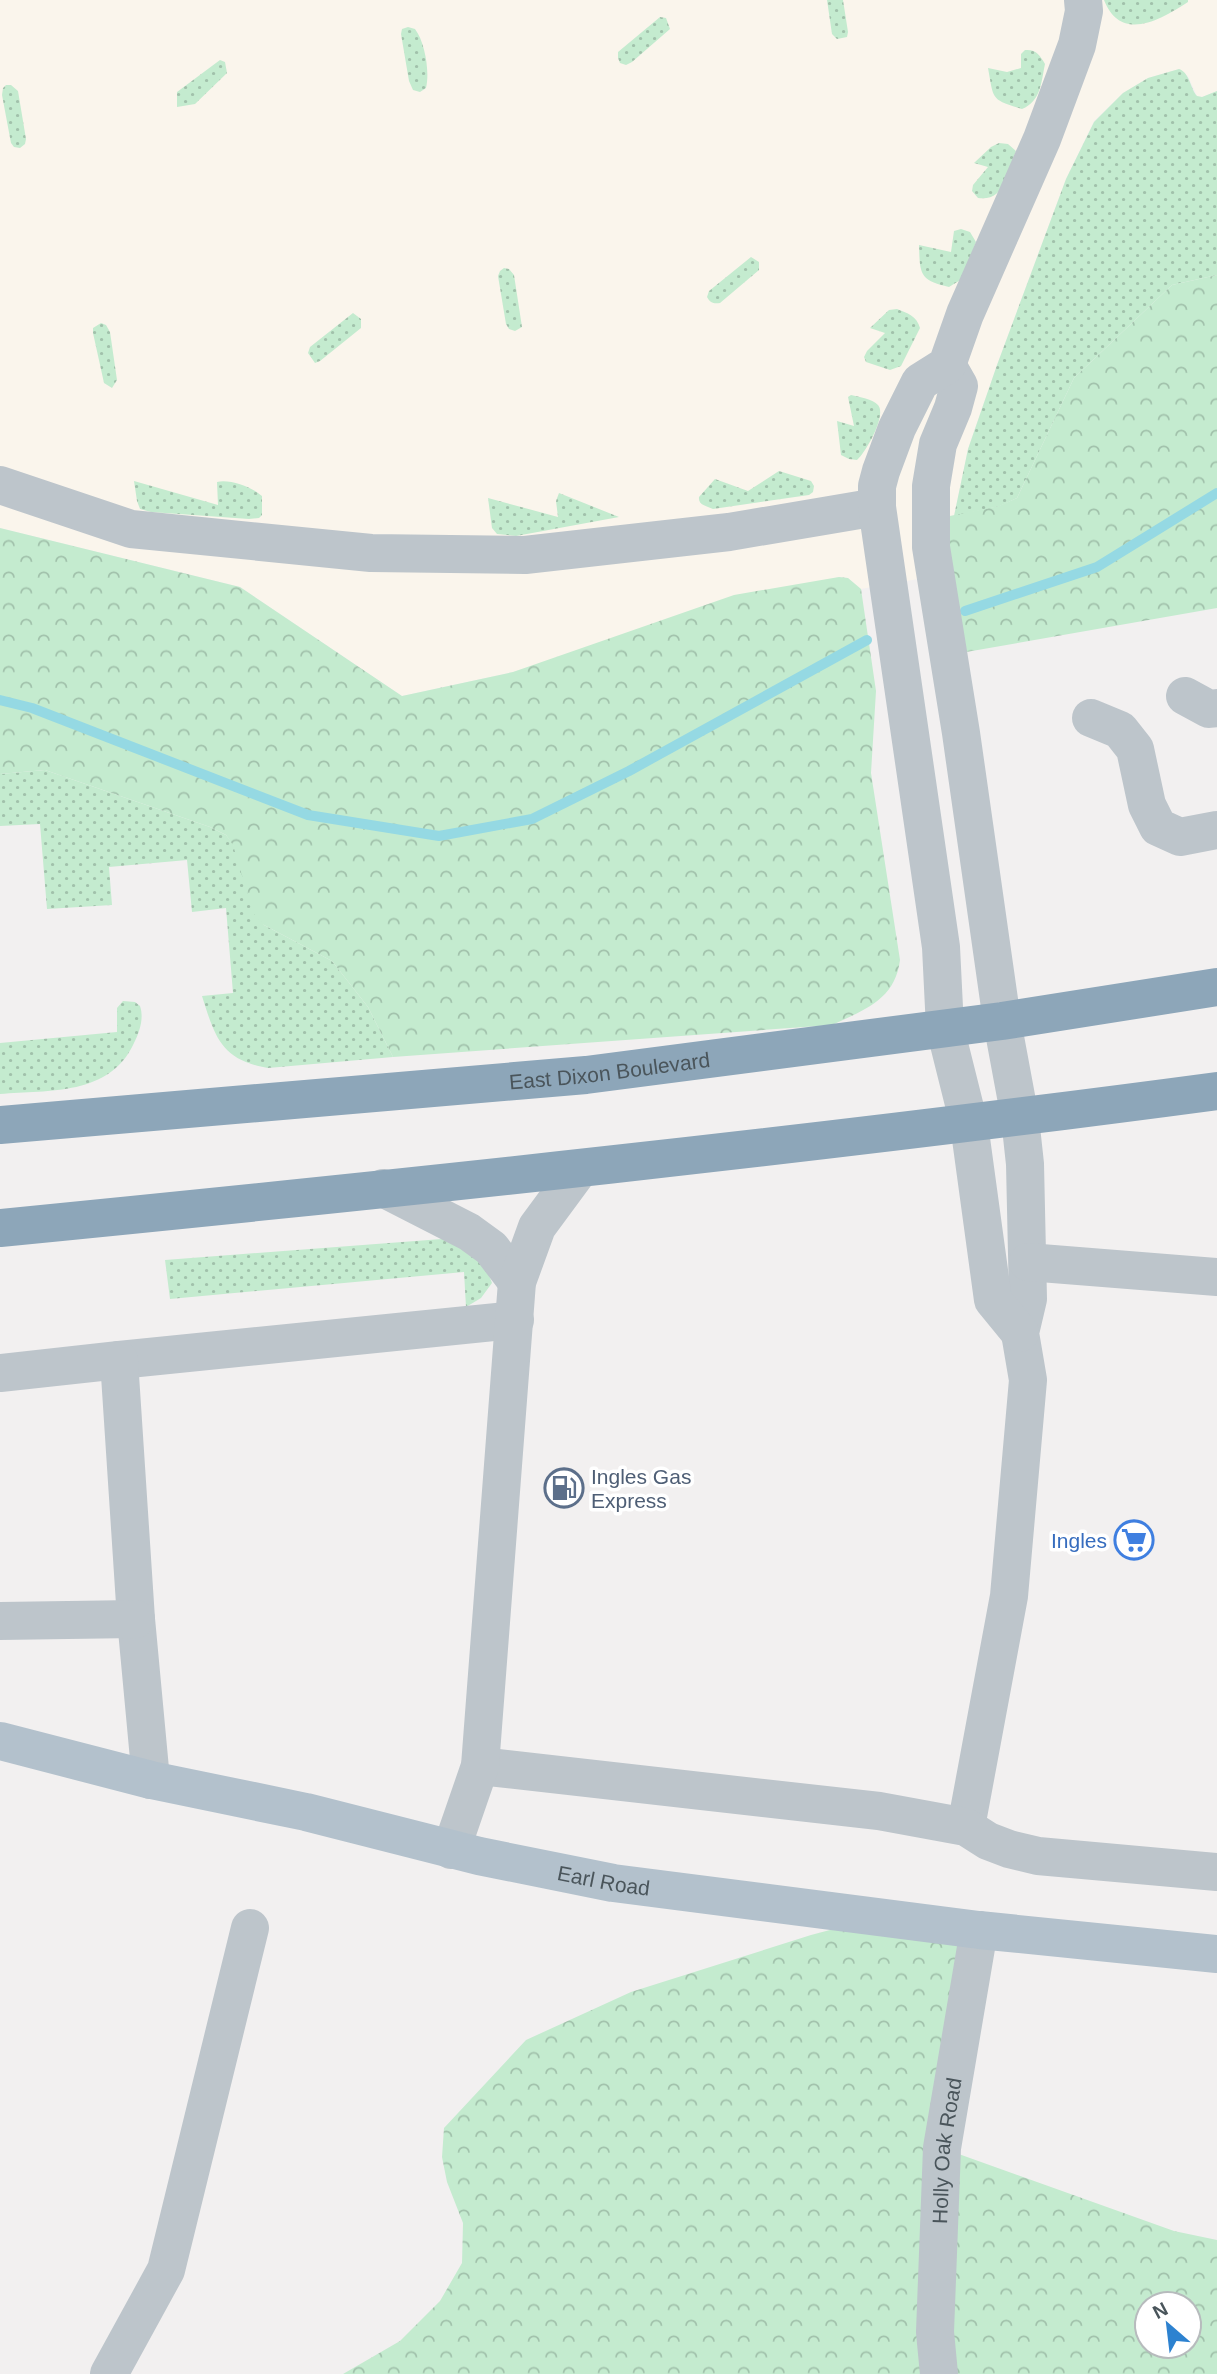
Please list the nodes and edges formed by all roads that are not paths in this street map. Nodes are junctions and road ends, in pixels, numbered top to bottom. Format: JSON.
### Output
{"nodes":[{"id":1,"x":1083,"y":0,"type":"edge"},
{"id":2,"x":947,"y":365,"type":"junction"},
{"id":3,"x":0,"y":485,"type":"edge"},
{"id":4,"x":877,"y":507,"type":"junction"},
{"id":5,"x":1091,"y":718,"type":"dead end"},
{"id":6,"x":1217,"y":830,"type":"edge"},
{"id":7,"x":1217,"y":987,"type":"edge"},
{"id":8,"x":1002,"y":1021,"type":"junction"},
{"id":9,"x":945,"y":1028,"type":"junction"},
{"id":10,"x":1217,"y":1091,"type":"edge"},
{"id":11,"x":1020,"y":1118,"type":"junction"},
{"id":12,"x":969,"y":1124,"type":"junction"},
{"id":13,"x":0,"y":1125,"type":"edge"},
{"id":14,"x":579,"y":1170,"type":"junction"},
{"id":15,"x":383,"y":1188,"type":"junction"},
{"id":16,"x":0,"y":1228,"type":"edge"},
{"id":17,"x":1028,"y":1262,"type":"junction"},
{"id":18,"x":1217,"y":1277,"type":"edge"},
{"id":19,"x":517,"y":1282,"type":"junction"},
{"id":20,"x":515,"y":1320,"type":"junction"},
{"id":21,"x":1020,"y":1333,"type":"junction"},
{"id":22,"x":119,"y":1360,"type":"junction"},
{"id":23,"x":0,"y":1373,"type":"edge"},
{"id":24,"x":136,"y":1619,"type":"junction"},
{"id":25,"x":0,"y":1621,"type":"edge"},
{"id":26,"x":0,"y":1741,"type":"edge"},
{"id":27,"x":480,"y":1766,"type":"junction"},
{"id":28,"x":151,"y":1780,"type":"junction"},
{"id":29,"x":966,"y":1827,"type":"junction"},
{"id":30,"x":451,"y":1850,"type":"junction"},
{"id":31,"x":1217,"y":1872,"type":"edge"},
{"id":32,"x":250,"y":1928,"type":"dead end"},
{"id":33,"x":979,"y":1930,"type":"junction"},
{"id":34,"x":1217,"y":1954,"type":"edge"},
{"id":35,"x":109,"y":2374,"type":"edge"},
{"id":36,"x":939,"y":2374,"type":"edge"}],
"edges":[{"from":1,"to":2,"type":"street"},
{"from":2,"to":4,"type":"street"},
{"from":2,"to":8,"type":"street"},
{"from":3,"to":4,"type":"street"},
{"from":4,"to":9,"type":"street"},
{"from":5,"to":6,"type":"street"},
{"from":7,"to":8,"type":"highway","name":"East Dixon Boulevard"},
{"from":8,"to":9,"type":"highway","name":"East Dixon Boulevard"},
{"from":8,"to":11,"type":"street"},
{"from":9,"to":12,"type":"street"},
{"from":9,"to":13,"type":"highway","name":"East Dixon Boulevard"},
{"from":10,"to":11,"type":"highway"},
{"from":11,"to":12,"type":"highway"},
{"from":11,"to":17,"type":"street"},
{"from":12,"to":14,"type":"highway"},
{"from":12,"to":21,"type":"street"},
{"from":14,"to":15,"type":"highway"},
{"from":14,"to":19,"type":"street"},
{"from":15,"to":16,"type":"highway"},
{"from":15,"to":19,"type":"street"},
{"from":17,"to":18,"type":"street"},
{"from":17,"to":21,"type":"street"},
{"from":19,"to":20,"type":"street"},
{"from":20,"to":22,"type":"street"},
{"from":20,"to":27,"type":"street"},
{"from":21,"to":29,"type":"street"},
{"from":22,"to":23,"type":"street"},
{"from":22,"to":24,"type":"street"},
{"from":24,"to":25,"type":"street"},
{"from":24,"to":28,"type":"street"},
{"from":26,"to":28,"type":"main road","name":"Earl Road"},
{"from":27,"to":29,"type":"street"},
{"from":27,"to":30,"type":"street"},
{"from":28,"to":30,"type":"main road","name":"Earl Road"},
{"from":29,"to":31,"type":"street"},
{"from":30,"to":33,"type":"main road","name":"Earl Road"},
{"from":32,"to":35,"type":"street"},
{"from":33,"to":34,"type":"main road","name":"Earl Road"},
{"from":33,"to":36,"type":"street","name":"Holly Oak Road"}]}
